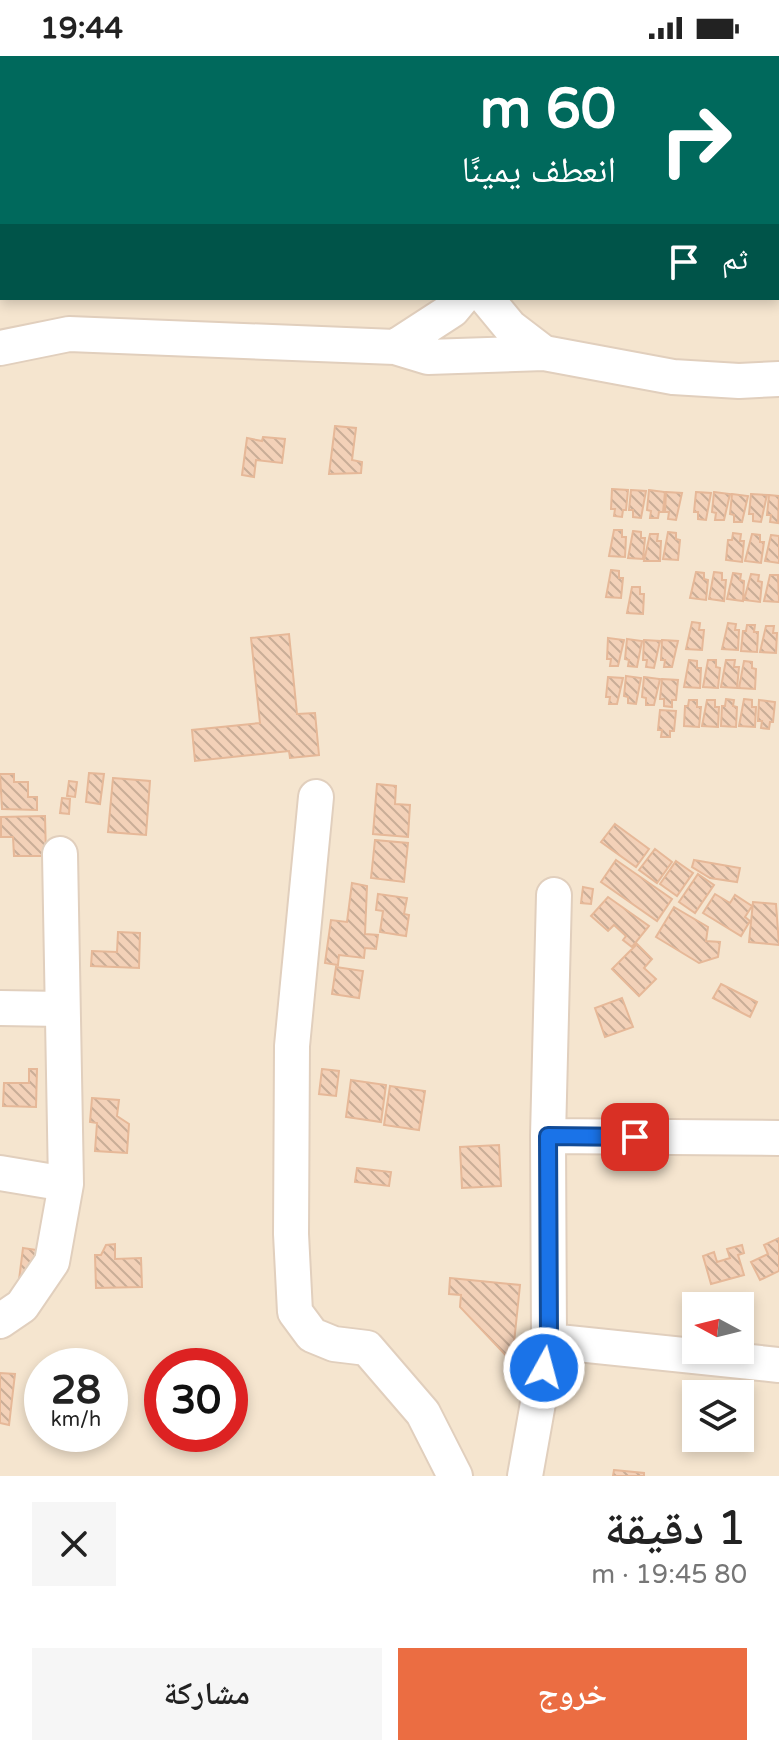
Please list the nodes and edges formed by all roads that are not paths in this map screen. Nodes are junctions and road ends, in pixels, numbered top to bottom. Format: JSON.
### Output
{"nodes":[{"id":1,"x":460,"y":300,"type":"edge"},
{"id":2,"x":488,"y":300,"type":"edge"},
{"id":3,"x":395,"y":347,"type":"junction"},
{"id":4,"x":0,"y":348,"type":"edge"},
{"id":5,"x":544,"y":353,"type":"junction"},
{"id":6,"x":779,"y":379,"type":"edge"},
{"id":7,"x":316,"y":797,"type":"dead end"},
{"id":8,"x":60,"y":854,"type":"dead end"},
{"id":9,"x":554,"y":895,"type":"dead end"},
{"id":10,"x":0,"y":1008,"type":"edge"},
{"id":11,"x":62,"y":1009,"type":"junction"},
{"id":12,"x":548,"y":1136,"type":"junction"},
{"id":13,"x":779,"y":1138,"type":"edge"},
{"id":14,"x":0,"y":1173,"type":"edge"},
{"id":15,"x":66,"y":1184,"type":"junction"},
{"id":16,"x":0,"y":1321,"type":"edge"},
{"id":17,"x":549,"y":1341,"type":"junction"},
{"id":18,"x":779,"y":1365,"type":"edge"},
{"id":19,"x":455,"y":1476,"type":"edge"},
{"id":20,"x":525,"y":1476,"type":"edge"}],
"edges":[{"from":1,"to":3,"type":"street"},
{"from":2,"to":5,"type":"street"},
{"from":3,"to":4,"type":"street"},
{"from":3,"to":5,"type":"street"},
{"from":5,"to":6,"type":"street"},
{"from":7,"to":19,"type":"street"},
{"from":8,"to":11,"type":"street"},
{"from":9,"to":12,"type":"street"},
{"from":10,"to":11,"type":"street"},
{"from":11,"to":15,"type":"street"},
{"from":12,"to":13,"type":"street"},
{"from":12,"to":17,"type":"street"},
{"from":14,"to":15,"type":"street"},
{"from":15,"to":16,"type":"street"},
{"from":17,"to":18,"type":"street"},
{"from":17,"to":20,"type":"street"}]}
